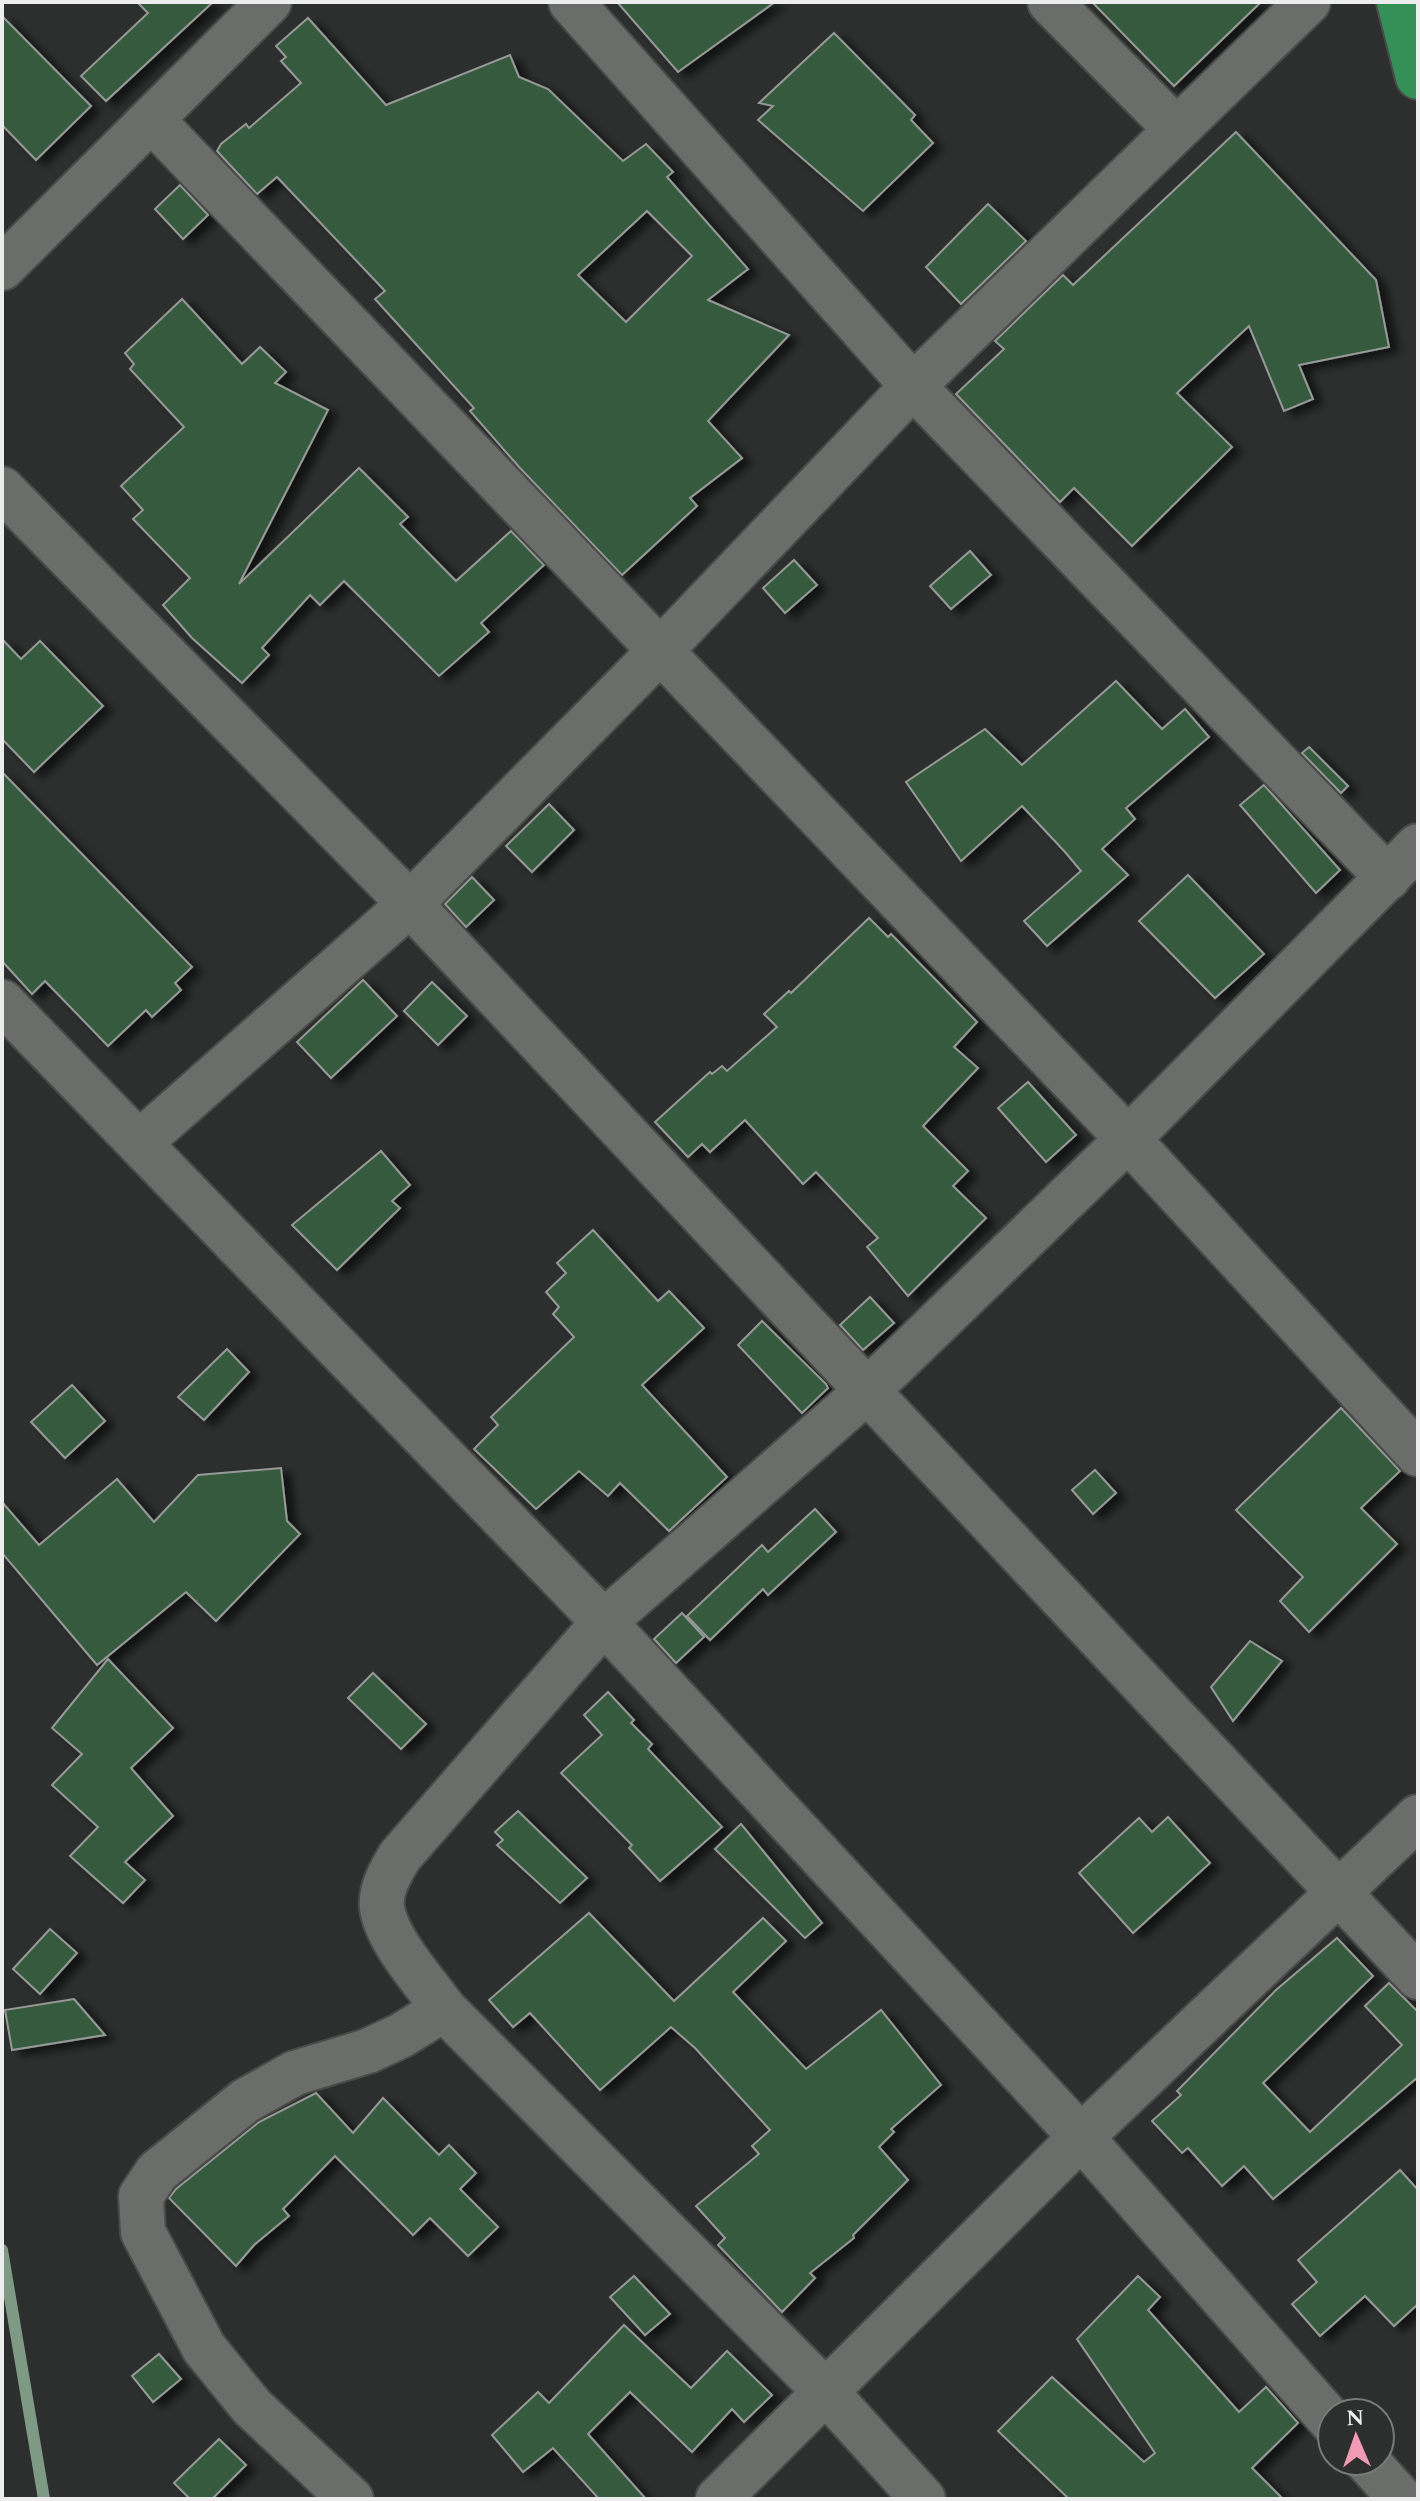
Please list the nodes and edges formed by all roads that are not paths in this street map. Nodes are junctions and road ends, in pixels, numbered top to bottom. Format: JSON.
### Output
{"nodes":[{"id":1,"x":269,"y":2,"type":"edge"},
{"id":2,"x":571,"y":2,"type":"edge"},
{"id":3,"x":1050,"y":2,"type":"edge"},
{"id":4,"x":1308,"y":2,"type":"edge"},
{"id":5,"x":1399,"y":2,"type":"edge"},
{"id":6,"x":1418,"y":77,"type":"edge"},
{"id":7,"x":152,"y":120,"type":"junction"},
{"id":8,"x":1176,"y":129,"type":"junction"},
{"id":9,"x":2,"y":268,"type":"edge"},
{"id":10,"x":913,"y":386,"type":"junction"},
{"id":11,"x":2,"y":489,"type":"edge"},
{"id":12,"x":661,"y":650,"type":"junction"},
{"id":13,"x":1418,"y":846,"type":"edge"},
{"id":14,"x":1388,"y":878,"type":"junction"},
{"id":15,"x":410,"y":904,"type":"junction"},
{"id":16,"x":2,"y":1002,"type":"edge"},
{"id":17,"x":1128,"y":1139,"type":"junction"},
{"id":18,"x":139,"y":1143,"type":"junction"},
{"id":19,"x":867,"y":1391,"type":"junction"},
{"id":20,"x":1418,"y":1454,"type":"edge"},
{"id":21,"x":604,"y":1622,"type":"junction"},
{"id":22,"x":1418,"y":1817,"type":"edge"},
{"id":23,"x":1338,"y":1893,"type":"junction"},
{"id":24,"x":1418,"y":1977,"type":"edge"},
{"id":25,"x":444,"y":2009,"type":"junction"},
{"id":26,"x":1081,"y":2137,"type":"junction"},
{"id":27,"x":826,"y":2392,"type":"junction"},
{"id":28,"x":1316,"y":2404,"type":"edge"},
{"id":29,"x":1381,"y":2477,"type":"edge"},
{"id":30,"x":351,"y":2499,"type":"edge"},
{"id":31,"x":718,"y":2499,"type":"edge"},
{"id":32,"x":923,"y":2499,"type":"edge"},
{"id":33,"x":1401,"y":2499,"type":"edge"}],
"edges":[{"from":1,"to":7,"type":"street"},
{"from":2,"to":10,"type":"street"},
{"from":3,"to":8,"type":"street"},
{"from":4,"to":8,"type":"street"},
{"from":5,"to":6,"type":"main road"},
{"from":7,"to":9,"type":"street"},
{"from":7,"to":12,"type":"street"},
{"from":8,"to":10,"type":"street"},
{"from":10,"to":12,"type":"street"},
{"from":10,"to":14,"type":"street"},
{"from":11,"to":15,"type":"street"},
{"from":12,"to":15,"type":"street"},
{"from":12,"to":17,"type":"street"},
{"from":13,"to":14,"type":"street"},
{"from":14,"to":17,"type":"street"},
{"from":15,"to":18,"type":"street"},
{"from":15,"to":19,"type":"street"},
{"from":16,"to":18,"type":"street"},
{"from":17,"to":19,"type":"street"},
{"from":17,"to":20,"type":"street"},
{"from":18,"to":21,"type":"street"},
{"from":19,"to":21,"type":"street"},
{"from":19,"to":23,"type":"street"},
{"from":21,"to":25,"type":"street"},
{"from":21,"to":26,"type":"street"},
{"from":22,"to":23,"type":"street"},
{"from":23,"to":24,"type":"street"},
{"from":23,"to":26,"type":"street"},
{"from":25,"to":27,"type":"street"},
{"from":25,"to":30,"type":"street"},
{"from":26,"to":27,"type":"street"},
{"from":26,"to":28,"type":"street"},
{"from":27,"to":31,"type":"street"},
{"from":27,"to":32,"type":"street"},
{"from":29,"to":33,"type":"street"}]}
